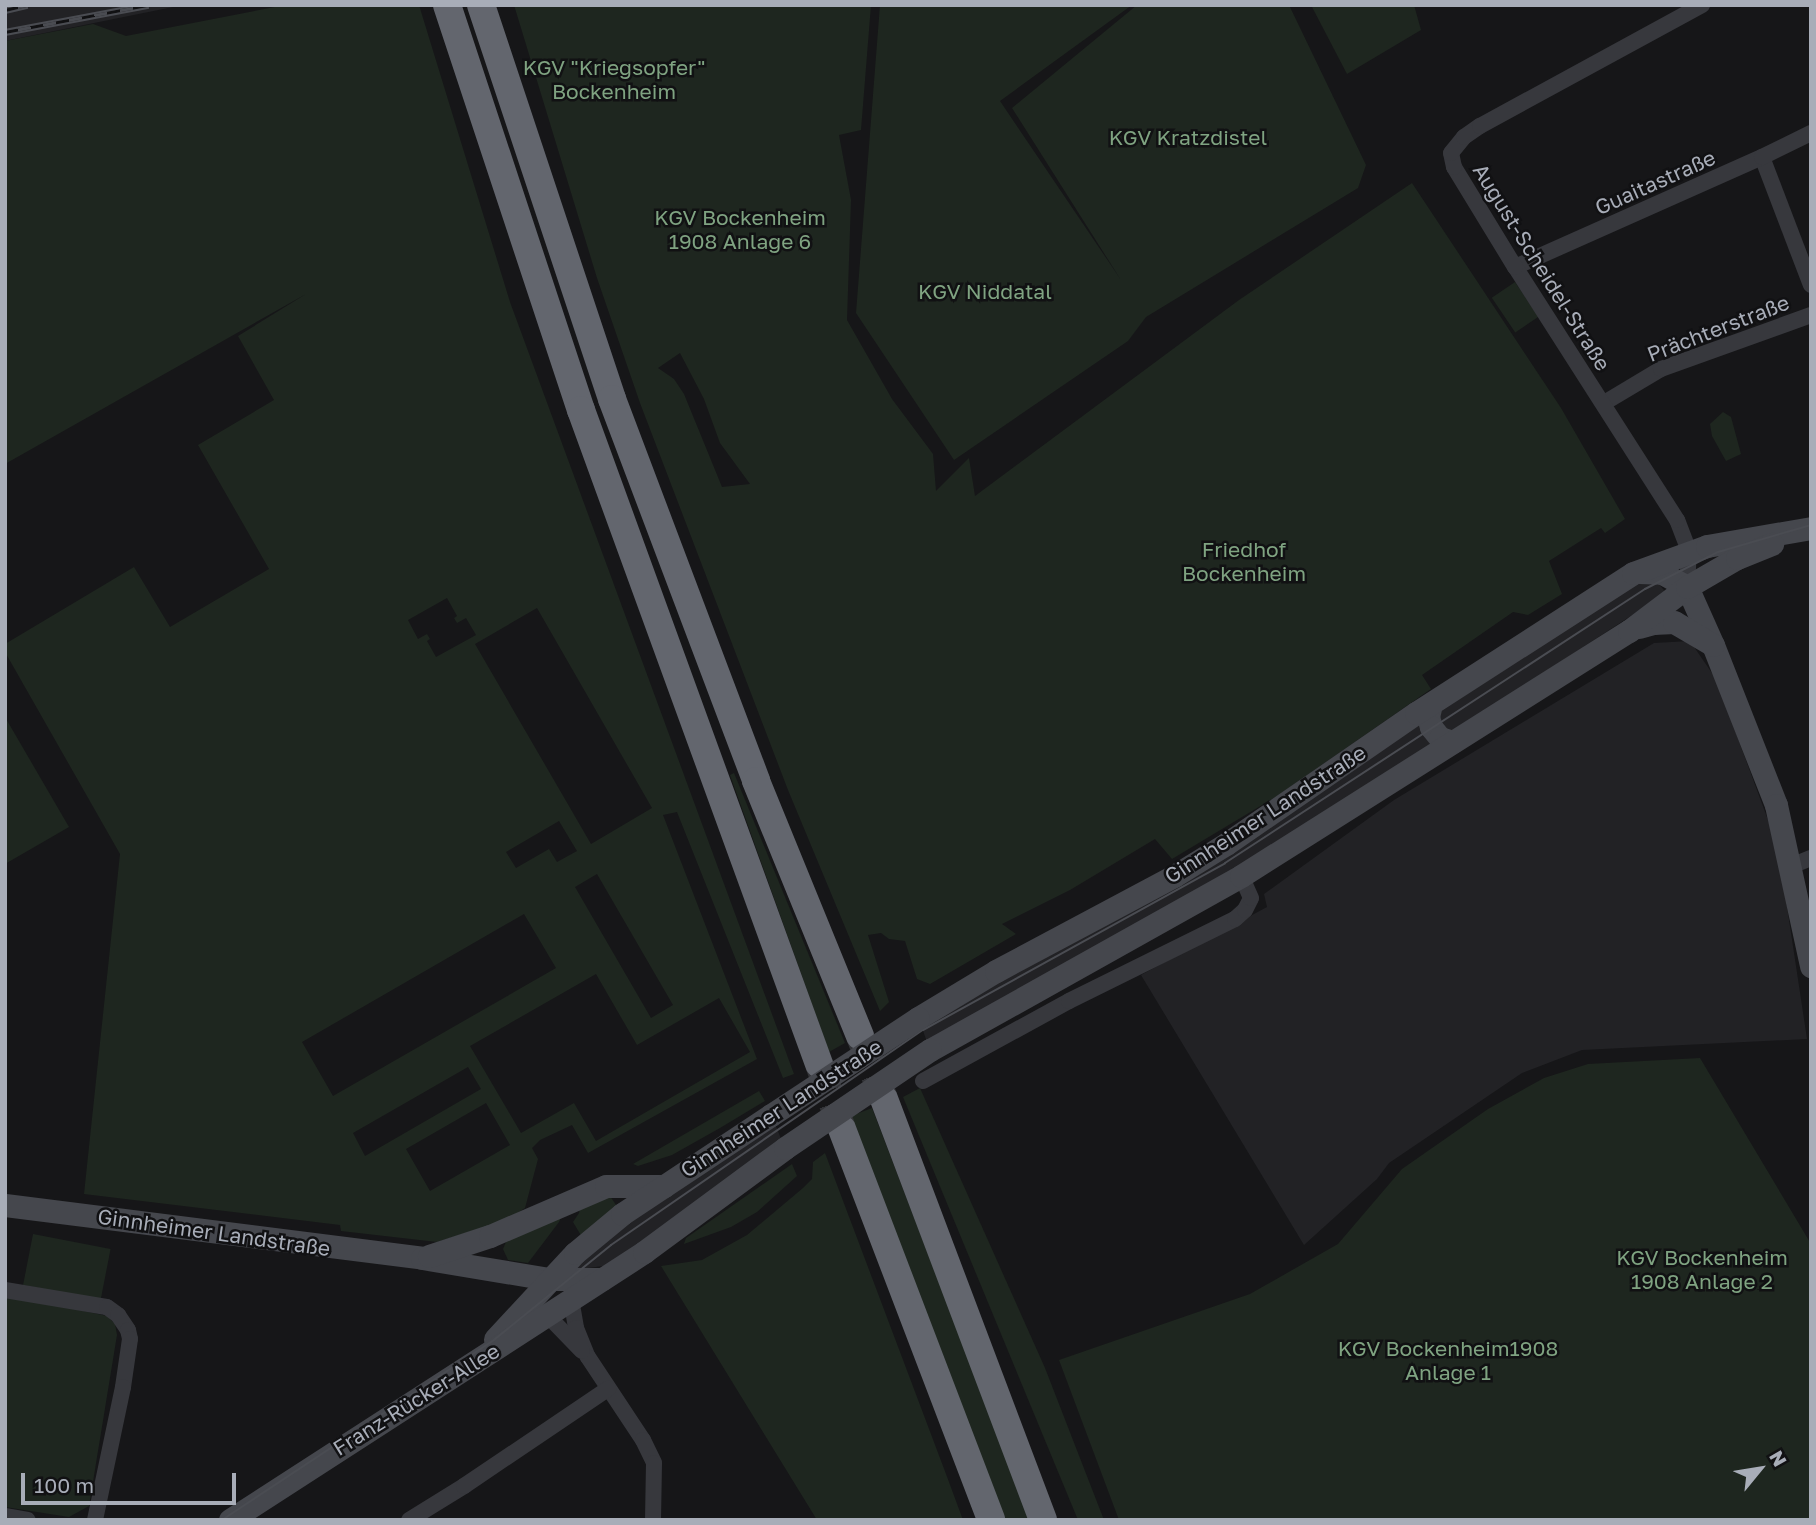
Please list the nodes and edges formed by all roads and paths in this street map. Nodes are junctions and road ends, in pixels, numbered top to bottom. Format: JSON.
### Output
{"nodes":[{"id":1,"x":447,"y":5,"type":"edge"},
{"id":2,"x":481,"y":5,"type":"edge"},
{"id":3,"x":1702,"y":5,"type":"edge"},
{"id":4,"x":1811,"y":133,"type":"edge"},
{"id":5,"x":1762,"y":157,"type":"junction"},
{"id":6,"x":1515,"y":267,"type":"junction"},
{"id":7,"x":1811,"y":285,"type":"edge"},
{"id":8,"x":1811,"y":315,"type":"edge"},
{"id":9,"x":1604,"y":402,"type":"junction"},
{"id":10,"x":1811,"y":529,"type":"edge"},
{"id":11,"x":1689,"y":551,"type":"junction"},
{"id":12,"x":1633,"y":573,"type":"junction"},
{"id":13,"x":1687,"y":587,"type":"junction"},
{"id":14,"x":1629,"y":631,"type":"junction"},
{"id":15,"x":1713,"y":645,"type":"junction"},
{"id":16,"x":1431,"y":704,"type":"junction"},
{"id":17,"x":1452,"y":742,"type":"junction"},
{"id":18,"x":1801,"y":862,"type":"edge"},
{"id":19,"x":1241,"y":876,"type":"junction"},
{"id":20,"x":1811,"y":966,"type":"edge"},
{"id":21,"x":860,"y":1036,"type":"tunnel mouth"},
{"id":22,"x":819,"y":1064,"type":"tunnel mouth"},
{"id":23,"x":923,"y":1081,"type":"dead end"},
{"id":24,"x":884,"y":1099,"type":"tunnel mouth"},
{"id":25,"x":842,"y":1129,"type":"tunnel mouth"},
{"id":26,"x":664,"y":1186,"type":"junction"},
{"id":27,"x":5,"y":1205,"type":"edge"},
{"id":28,"x":516,"y":1225,"type":"junction"},
{"id":29,"x":422,"y":1258,"type":"junction"},
{"id":30,"x":506,"y":1272,"type":"junction"},
{"id":31,"x":549,"y":1279,"type":"junction"},
{"id":32,"x":603,"y":1279,"type":"junction"},
{"id":33,"x":5,"y":1290,"type":"edge"},
{"id":34,"x":571,"y":1299,"type":"junction"},
{"id":35,"x":540,"y":1307,"type":"junction"},
{"id":36,"x":588,"y":1357,"type":"junction"},
{"id":37,"x":608,"y":1389,"type":"junction"},
{"id":38,"x":5,"y":1516,"type":"edge"},
{"id":39,"x":240,"y":1517,"type":"edge"},
{"id":40,"x":29,"y":1520,"type":"edge"},
{"id":41,"x":95,"y":1520,"type":"edge"},
{"id":42,"x":409,"y":1520,"type":"edge"},
{"id":43,"x":653,"y":1520,"type":"edge"},
{"id":44,"x":991,"y":1520,"type":"edge"},
{"id":45,"x":1043,"y":1520,"type":"edge"}],
"edges":[{"from":1,"to":22,"type":"highway"},
{"from":2,"to":21,"type":"highway"},
{"from":3,"to":6,"type":"street","name":"August-Scheidel-Straße"},
{"from":4,"to":5,"type":"street","name":"Guaitastraße"},
{"from":5,"to":6,"type":"street","name":"Guaitastraße"},
{"from":5,"to":7,"type":"street"},
{"from":6,"to":9,"type":"street","name":"August-Scheidel-Straße"},
{"from":8,"to":9,"type":"street","name":"Prächterstraße"},
{"from":9,"to":11,"type":"street","name":"August-Scheidel-Straße"},
{"from":10,"to":11,"type":"main road","name":"Ginnheimer Landstraße"},
{"from":10,"to":13,"type":"main road","name":"Ginnheimer Landstraße"},
{"from":11,"to":12,"type":"main road","name":"Ginnheimer Landstraße"},
{"from":11,"to":13,"type":"street","name":"August-Scheidel-Straße"},
{"from":12,"to":13,"type":"main road"},
{"from":12,"to":16,"type":"main road","name":"Ginnheimer Landstraße"},
{"from":13,"to":14,"type":"main road","name":"Ginnheimer Landstraße"},
{"from":13,"to":15,"type":"main road"},
{"from":14,"to":15,"type":"main road"},
{"from":14,"to":17,"type":"main road","name":"Ginnheimer Landstraße"},
{"from":15,"to":18,"type":"main road"},
{"from":16,"to":17,"type":"main road"},
{"from":16,"to":26,"type":"main road","name":"Ginnheimer Landstraße","bridge":true},
{"from":17,"to":19,"type":"main road","name":"Ginnheimer Landstraße"},
{"from":18,"to":20,"type":"main road"},
{"from":19,"to":23,"type":"street","name":"Ginnheimer Landstraße"},
{"from":19,"to":32,"type":"main road","name":"Ginnheimer Landstraße","bridge":true},
{"from":24,"to":45,"type":"highway"},
{"from":25,"to":44,"type":"highway"},
{"from":26,"to":28,"type":"main road","name":"Ginnheimer Landstraße"},
{"from":26,"to":31,"type":"main road","name":"Ginnheimer Landstraße"},
{"from":27,"to":29,"type":"main road","name":"Ginnheimer Landstraße"},
{"from":28,"to":29,"type":"main road","name":"Ginnheimer Landstraße"},
{"from":28,"to":30,"type":"main road"},
{"from":29,"to":30,"type":"main road","name":"Ginnheimer Landstraße"},
{"from":30,"to":31,"type":"main road","name":"Ginnheimer Landstraße"},
{"from":30,"to":35,"type":"main road"},
{"from":31,"to":32,"type":"main road","name":"Ginnheimer Landstraße"},
{"from":31,"to":35,"type":"main road","name":"Ginnheimer Landstraße"},
{"from":32,"to":34,"type":"main road","name":"Franz-Rücker-Allee"},
{"from":33,"to":41,"type":"street"},
{"from":34,"to":35,"type":"main road","name":"Franz-Rücker-Allee"},
{"from":34,"to":36,"type":"street"},
{"from":35,"to":36,"type":"street"},
{"from":35,"to":39,"type":"main road","name":"Franz-Rücker-Allee"},
{"from":36,"to":37,"type":"street"},
{"from":37,"to":42,"type":"street"},
{"from":37,"to":43,"type":"street"},
{"from":38,"to":40,"type":"street"}]}
